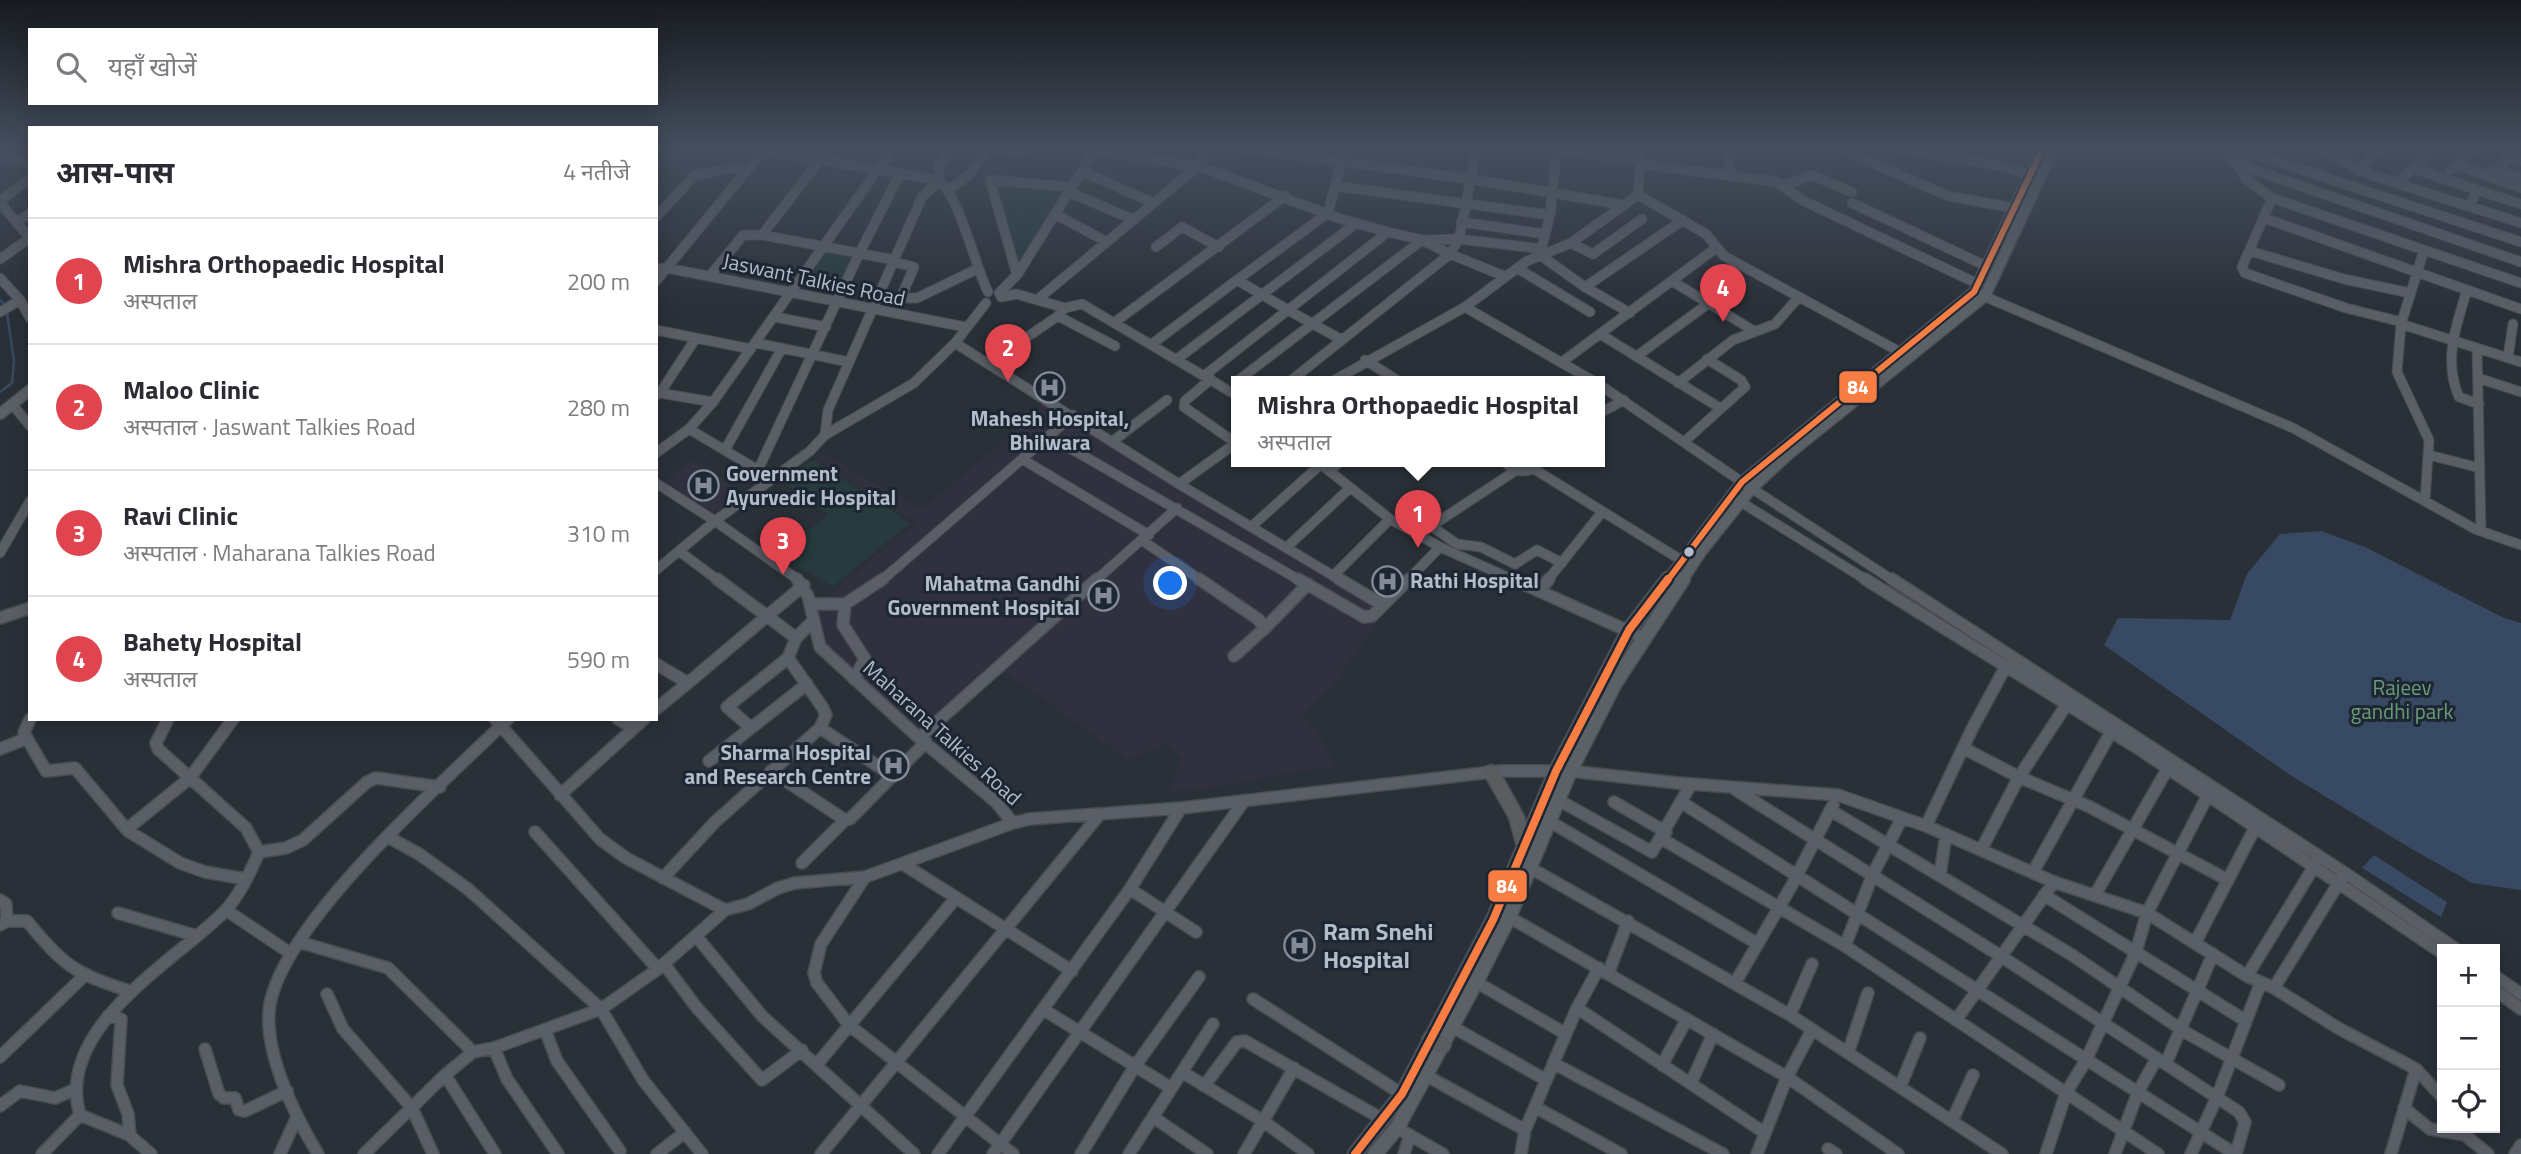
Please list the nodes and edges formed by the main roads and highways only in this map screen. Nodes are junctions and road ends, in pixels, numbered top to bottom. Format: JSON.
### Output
{"nodes":[{"id":1,"x":2017,"y":202,"type":"edge"},
{"id":2,"x":2026,"y":202,"type":"edge"},
{"id":3,"x":1979,"y":290,"type":"junction"},
{"id":4,"x":1875,"y":379,"type":"junction"},
{"id":5,"x":28,"y":392,"type":"edge"},
{"id":6,"x":0,"y":414,"type":"edge"},
{"id":7,"x":1736,"y":498,"type":"junction"},
{"id":8,"x":1563,"y":771,"type":"junction"},
{"id":9,"x":1491,"y":772,"type":"road end"},
{"id":10,"x":1543,"y":817,"type":"junction"},
{"id":11,"x":1524,"y":845,"type":"junction"},
{"id":12,"x":1523,"y":864,"type":"junction"},
{"id":13,"x":1436,"y":1042,"type":"junction"},
{"id":14,"x":1355,"y":1154,"type":"edge"},
{"id":15,"x":1375,"y":1154,"type":"edge"}],
"edges":[{"from":1,"to":3,"type":"main road"},
{"from":2,"to":3,"type":"main road"},
{"from":3,"to":4,"type":"main road"},
{"from":3,"to":4,"type":"main road"},
{"from":4,"to":7,"type":"main road"},
{"from":5,"to":6,"type":"main road"},
{"from":7,"to":8,"type":"main road"},
{"from":7,"to":8,"type":"main road"},
{"from":8,"to":10,"type":"main road"},
{"from":9,"to":11,"type":"highway"},
{"from":10,"to":11,"type":"main road"},
{"from":10,"to":12,"type":"main road"},
{"from":11,"to":12,"type":"main road"},
{"from":12,"to":13,"type":"main road"},
{"from":12,"to":13,"type":"main road"},
{"from":13,"to":14,"type":"main road"},
{"from":13,"to":15,"type":"main road"}]}
